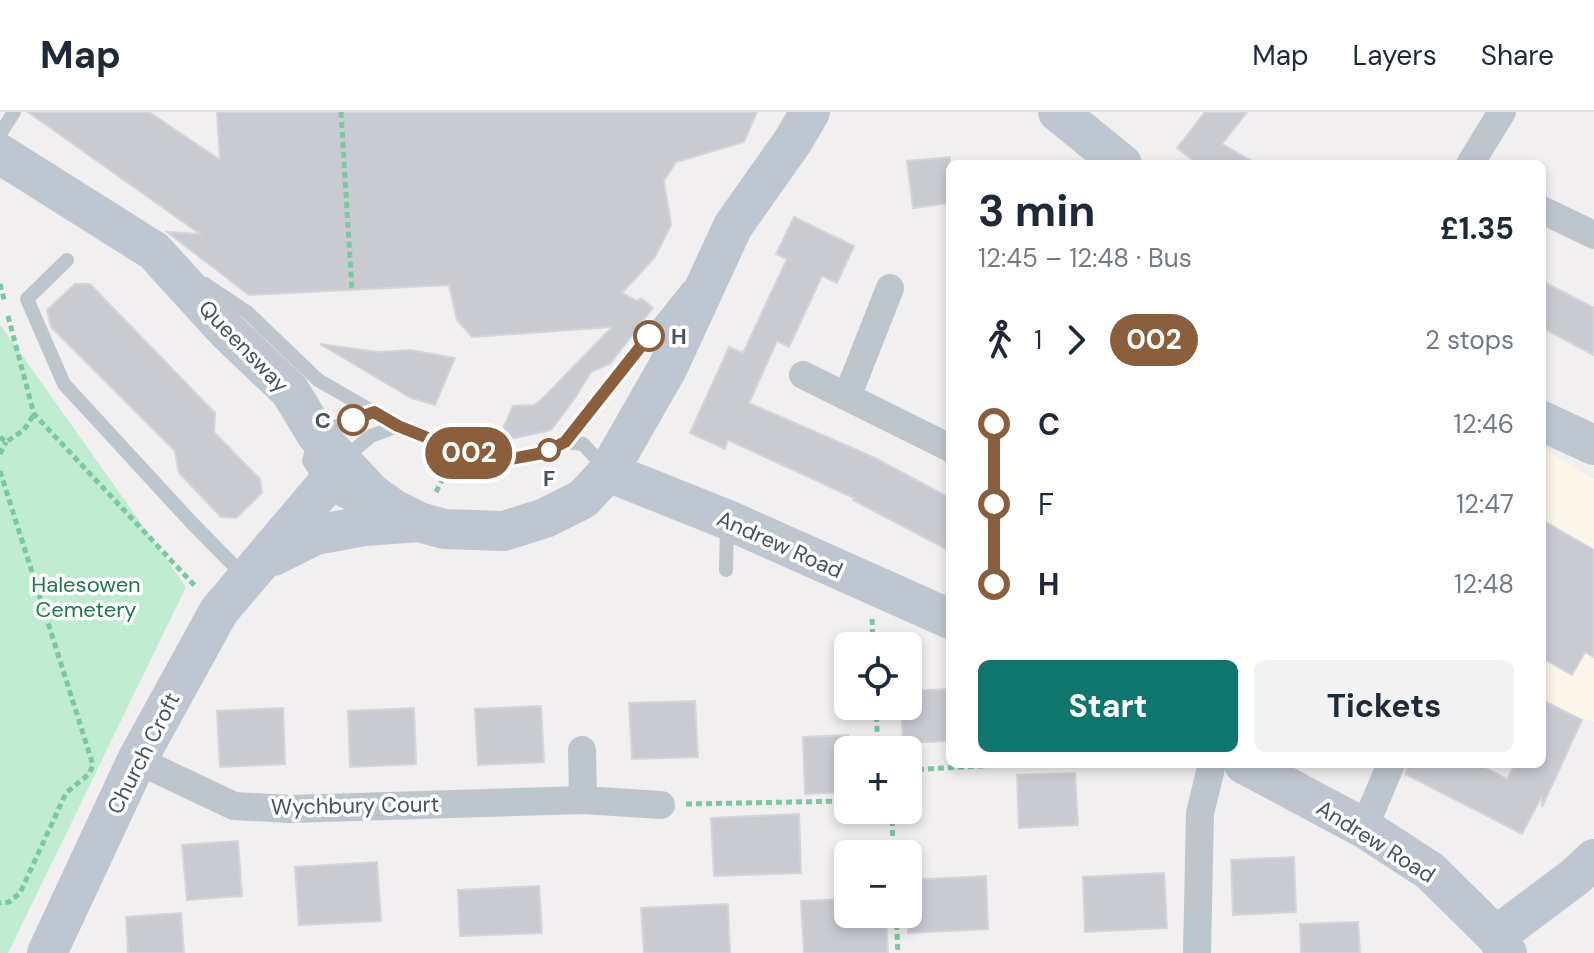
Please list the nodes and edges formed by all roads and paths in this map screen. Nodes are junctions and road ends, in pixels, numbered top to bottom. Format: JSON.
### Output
{"nodes":[{"id":1,"x":14,"y":112,"type":"edge"},
{"id":2,"x":341,"y":112,"type":"edge"},
{"id":3,"x":829,"y":112,"type":"edge"},
{"id":4,"x":1058,"y":112,"type":"edge"},
{"id":5,"x":1502,"y":112,"type":"edge"},
{"id":6,"x":801,"y":126,"type":"edge"},
{"id":7,"x":0,"y":134,"type":"edge"},
{"id":8,"x":1102,"y":140,"type":"edge"},
{"id":9,"x":0,"y":154,"type":"edge"},
{"id":10,"x":1472,"y":160,"type":"edge"},
{"id":11,"x":1546,"y":212,"type":"edge"},
{"id":12,"x":1594,"y":235,"type":"edge"},
{"id":13,"x":725,"y":243,"type":"junction"},
{"id":14,"x":154,"y":251,"type":"junction"},
{"id":15,"x":67,"y":260,"type":"dead end"},
{"id":16,"x":0,"y":284,"type":"edge"},
{"id":17,"x":890,"y":288,"type":"dead end"},
{"id":18,"x":352,"y":291,"type":"dead end"},
{"id":19,"x":803,"y":375,"type":"dead end"},
{"id":20,"x":847,"y":397,"type":"junction"},
{"id":21,"x":374,"y":412,"type":"junction"},
{"id":22,"x":34,"y":414,"type":"junction"},
{"id":23,"x":1546,"y":423,"type":"edge"},
{"id":24,"x":398,"y":426,"type":"junction"},
{"id":25,"x":0,"y":437,"type":"edge"},
{"id":26,"x":6,"y":442,"type":"junction"},
{"id":27,"x":565,"y":442,"type":"junction"},
{"id":28,"x":1594,"y":445,"type":"edge"},
{"id":29,"x":946,"y":446,"type":"edge"},
{"id":30,"x":458,"y":450,"type":"junction"},
{"id":31,"x":0,"y":454,"type":"edge"},
{"id":32,"x":327,"y":460,"type":"junction"},
{"id":33,"x":0,"y":471,"type":"edge"},
{"id":34,"x":608,"y":472,"type":"junction"},
{"id":35,"x":728,"y":520,"type":"junction"},
{"id":36,"x":419,"y":522,"type":"junction"},
{"id":37,"x":726,"y":570,"type":"dead end"},
{"id":38,"x":252,"y":571,"type":"junction"},
{"id":39,"x":219,"y":611,"type":"junction"},
{"id":40,"x":946,"y":617,"type":"edge"},
{"id":41,"x":582,"y":750,"type":"dead end"},
{"id":42,"x":137,"y":760,"type":"junction"},
{"id":43,"x":946,"y":768,"type":"edge"},
{"id":44,"x":1211,"y":768,"type":"edge"},
{"id":45,"x":1252,"y":768,"type":"edge"},
{"id":46,"x":1389,"y":768,"type":"edge"},
{"id":47,"x":922,"y":769,"type":"edge"},
{"id":48,"x":583,"y":800,"type":"junction"},
{"id":49,"x":834,"y":801,"type":"edge"},
{"id":50,"x":661,"y":805,"type":"joint"},
{"id":51,"x":1364,"y":828,"type":"junction"},
{"id":52,"x":1594,"y":859,"type":"edge"},
{"id":53,"x":0,"y":903,"type":"edge"},
{"id":54,"x":897,"y":928,"type":"edge"},
{"id":55,"x":1502,"y":944,"type":"edge"},
{"id":56,"x":47,"y":953,"type":"edge"},
{"id":57,"x":898,"y":953,"type":"edge"},
{"id":58,"x":1197,"y":953,"type":"edge"}],
"edges":[{"from":1,"to":7,"type":"lane"},
{"from":2,"to":18,"type":"path"},
{"from":3,"to":6,"type":"street","name":"Queensway"},
{"from":4,"to":8,"type":"street"},
{"from":5,"to":10,"type":"street"},
{"from":6,"to":13,"type":"street","name":"Queensway"},
{"from":9,"to":14,"type":"street","name":"Queensway"},
{"from":11,"to":12,"type":"street"},
{"from":13,"to":27,"type":"lane"},
{"from":13,"to":34,"type":"street","name":"Queensway"},
{"from":14,"to":21,"type":"lane"},
{"from":14,"to":32,"type":"street","name":"Queensway"},
{"from":15,"to":38,"type":"lane"},
{"from":16,"to":22,"type":"path"},
{"from":17,"to":20,"type":"street"},
{"from":19,"to":20,"type":"street"},
{"from":20,"to":29,"type":"street"},
{"from":21,"to":24,"type":"lane"},
{"from":21,"to":32,"type":"lane"},
{"from":22,"to":26,"type":"path"},
{"from":22,"to":39,"type":"path"},
{"from":23,"to":28,"type":"street"},
{"from":24,"to":30,"type":"lane"},
{"from":24,"to":32,"type":"lane"},
{"from":25,"to":26,"type":"path"},
{"from":26,"to":31,"type":"path"},
{"from":27,"to":30,"type":"lane"},
{"from":27,"to":34,"type":"lane"},
{"from":30,"to":36,"type":"path"},
{"from":32,"to":36,"type":"street","name":"Queensway"},
{"from":32,"to":38,"type":"street","name":"Church Croft"},
{"from":33,"to":53,"type":"path"},
{"from":34,"to":35,"type":"street","name":"Andrew Road"},
{"from":34,"to":36,"type":"street","name":"Queensway"},
{"from":35,"to":37,"type":"lane"},
{"from":35,"to":40,"type":"street","name":"Andrew Road"},
{"from":36,"to":38,"type":"street","name":"Church Croft"},
{"from":38,"to":39,"type":"street","name":"Church Croft"},
{"from":39,"to":42,"type":"street","name":"Church Croft"},
{"from":41,"to":48,"type":"street"},
{"from":42,"to":48,"type":"street","name":"Wychbury Court"},
{"from":42,"to":56,"type":"street","name":"Church Croft"},
{"from":43,"to":47,"type":"path"},
{"from":44,"to":58,"type":"street"},
{"from":45,"to":51,"type":"street","name":"Andrew Road"},
{"from":46,"to":51,"type":"street"},
{"from":48,"to":50,"type":"street","name":"Wychbury Court"},
{"from":49,"to":50,"type":"path"},
{"from":51,"to":55,"type":"street","name":"Andrew Road"},
{"from":52,"to":55,"type":"street"},
{"from":54,"to":57,"type":"path"}]}
